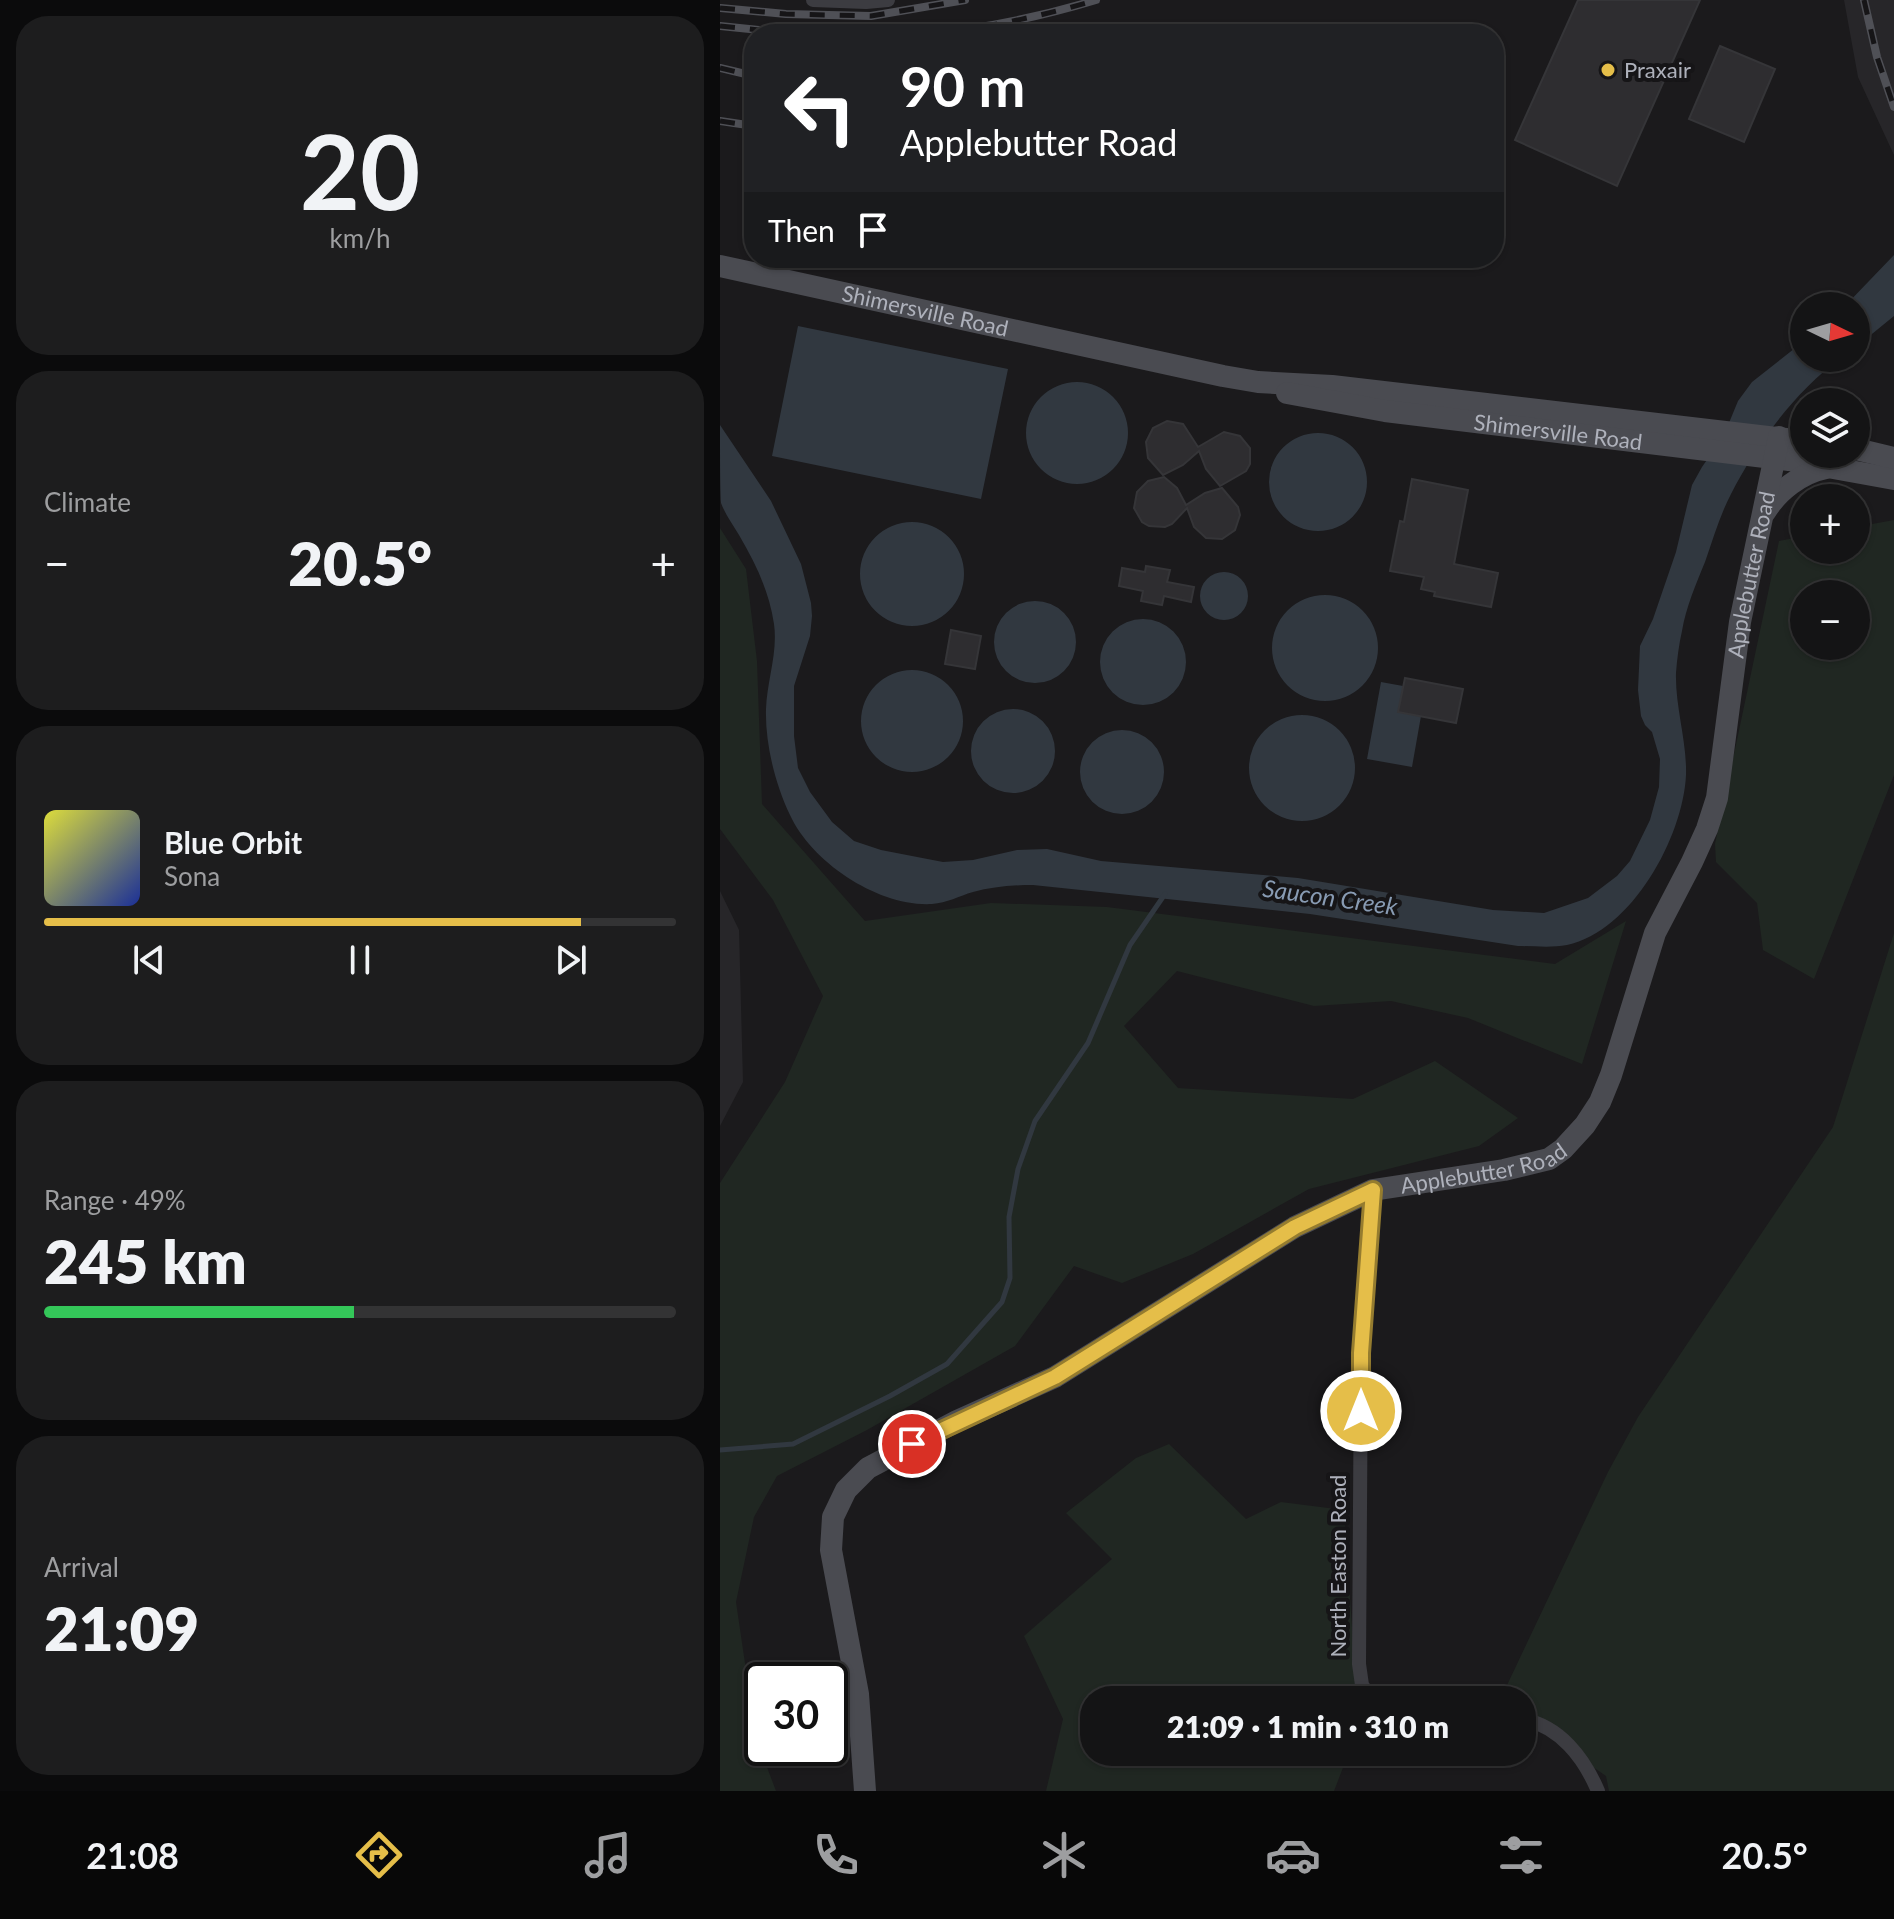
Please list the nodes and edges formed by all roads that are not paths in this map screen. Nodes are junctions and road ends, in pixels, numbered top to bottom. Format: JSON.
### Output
{"nodes":[{"id":1,"x":813,"y":0,"type":"edge"},
{"id":2,"x":888,"y":0,"type":"edge"},
{"id":3,"x":720,"y":266,"type":"edge"},
{"id":4,"x":1790,"y":448,"type":"edge"},
{"id":5,"x":1781,"y":452,"type":"junction"},
{"id":6,"x":1870,"y":452,"type":"edge"},
{"id":7,"x":1790,"y":455,"type":"edge"},
{"id":8,"x":1894,"y":458,"type":"edge"},
{"id":9,"x":1827,"y":468,"type":"edge"},
{"id":10,"x":1835,"y":468,"type":"edge"},
{"id":11,"x":1894,"y":479,"type":"edge"},
{"id":12,"x":1761,"y":520,"type":"junction"},
{"id":13,"x":1373,"y":1190,"type":"junction"},
{"id":14,"x":1363,"y":1686,"type":"edge"},
{"id":15,"x":1536,"y":1724,"type":"edge"},
{"id":16,"x":865,"y":1791,"type":"edge"},
{"id":17,"x":1598,"y":1791,"type":"edge"}],
"edges":[{"from":1,"to":2,"type":"street"},
{"from":3,"to":5,"type":"street","name":"Shimersville Road"},
{"from":4,"to":5,"type":"street","name":"Shimersville Road"},
{"from":5,"to":7,"type":"street","name":"Shimersville Road"},
{"from":5,"to":12,"type":"street","name":"Applebutter Road"},
{"from":6,"to":8,"type":"street"},
{"from":9,"to":12,"type":"street"},
{"from":10,"to":11,"type":"street","name":"Shimersville Road"},
{"from":12,"to":13,"type":"street","name":"Applebutter Road"},
{"from":13,"to":14,"type":"street","name":"North Easton Road"},
{"from":13,"to":16,"type":"street","name":"Applebutter Road"},
{"from":15,"to":17,"type":"street"}]}
